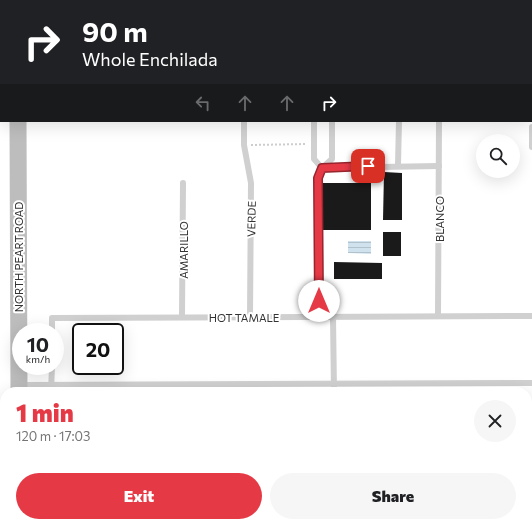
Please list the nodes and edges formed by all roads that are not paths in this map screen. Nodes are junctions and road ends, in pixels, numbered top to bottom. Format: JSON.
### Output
{"nodes":[{"id":1,"x":18,"y":122,"type":"edge"},
{"id":2,"x":244,"y":122,"type":"edge"},
{"id":3,"x":314,"y":122,"type":"edge"},
{"id":4,"x":332,"y":122,"type":"edge"},
{"id":5,"x":399,"y":122,"type":"edge"},
{"id":6,"x":439,"y":122,"type":"edge"},
{"id":7,"x":532,"y":127,"type":"edge"},
{"id":8,"x":532,"y":147,"type":"edge"},
{"id":9,"x":398,"y":165,"type":"junction"},
{"id":10,"x":439,"y":166,"type":"junction"},
{"id":11,"x":322,"y":168,"type":"junction"},
{"id":12,"x":184,"y":183,"type":"dead end"},
{"id":13,"x":438,"y":316,"type":"junction"},
{"id":14,"x":532,"y":316,"type":"edge"},
{"id":15,"x":182,"y":317,"type":"junction"},
{"id":16,"x":250,"y":317,"type":"junction"},
{"id":17,"x":319,"y":317,"type":"junction"},
{"id":18,"x":333,"y":317,"type":"junction"},
{"id":19,"x":52,"y":323,"type":"edge"},
{"id":20,"x":52,"y":375,"type":"edge"},
{"id":21,"x":532,"y":383,"type":"edge"},
{"id":22,"x":334,"y":384,"type":"junction"},
{"id":23,"x":19,"y":387,"type":"edge"},
{"id":24,"x":51,"y":387,"type":"edge"},
{"id":25,"x":164,"y":387,"type":"edge"}],
"edges":[{"from":1,"to":23,"type":"street","name":"NORTH PEART ROAD"},
{"from":2,"to":16,"type":"lane","name":"VERDE"},
{"from":3,"to":11,"type":"lane"},
{"from":4,"to":11,"type":"lane"},
{"from":5,"to":9,"type":"lane"},
{"from":6,"to":10,"type":"lane","name":"BLANCO"},
{"from":7,"to":8,"type":"lane"},
{"from":9,"to":10,"type":"lane"},
{"from":9,"to":11,"type":"lane"},
{"from":10,"to":13,"type":"lane","name":"BLANCO"},
{"from":11,"to":17,"type":"lane"},
{"from":12,"to":15,"type":"lane","name":"AMARILLO"},
{"from":13,"to":14,"type":"lane","name":"HOT TAMALE"},
{"from":13,"to":18,"type":"lane","name":"HOT TAMALE"},
{"from":15,"to":16,"type":"lane","name":"HOT TAMALE"},
{"from":15,"to":19,"type":"lane","name":"HOT TAMALE"},
{"from":16,"to":17,"type":"lane","name":"HOT TAMALE"},
{"from":17,"to":18,"type":"lane","name":"HOT TAMALE"},
{"from":18,"to":22,"type":"lane"},
{"from":20,"to":24,"type":"lane"},
{"from":21,"to":22,"type":"lane"},
{"from":22,"to":25,"type":"lane"}]}
